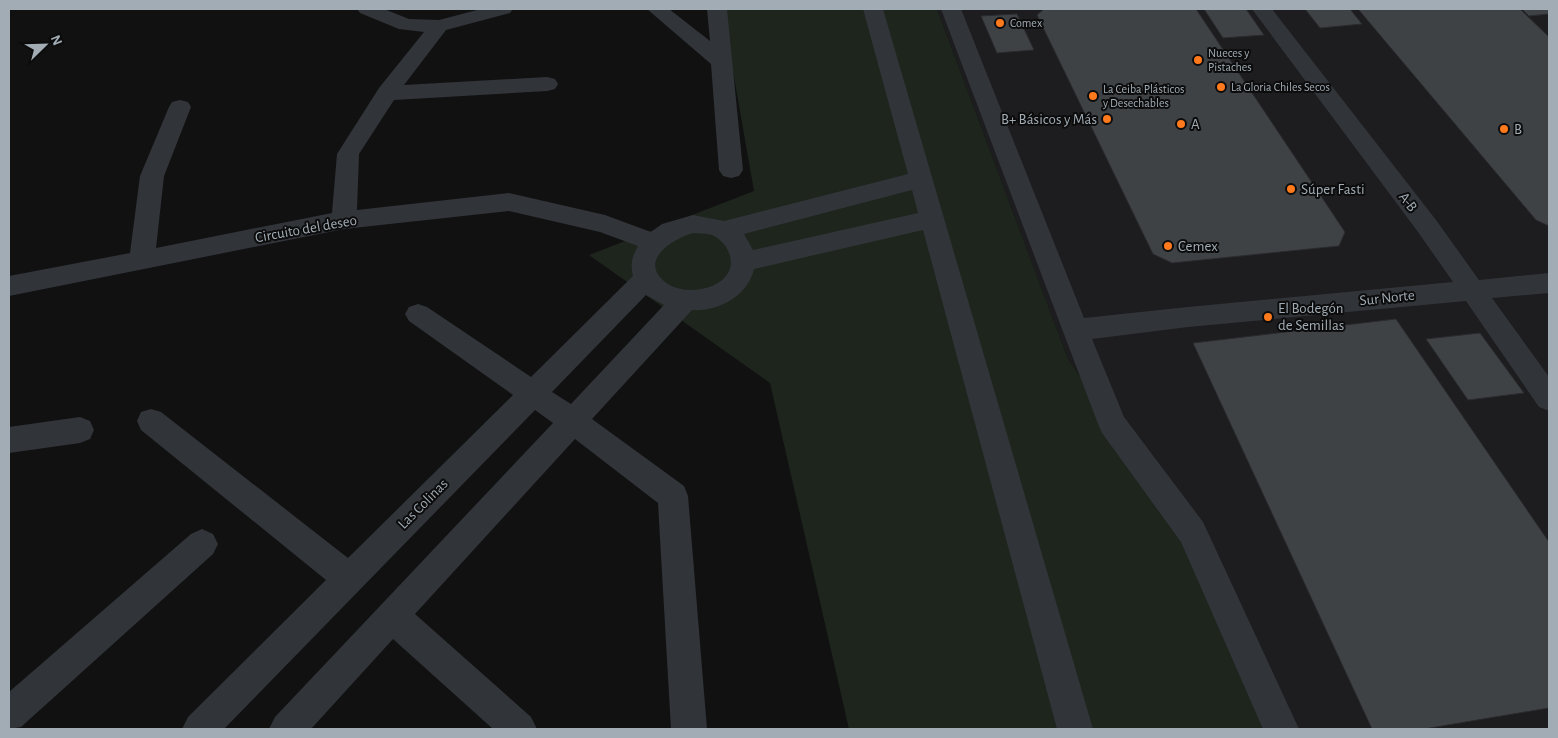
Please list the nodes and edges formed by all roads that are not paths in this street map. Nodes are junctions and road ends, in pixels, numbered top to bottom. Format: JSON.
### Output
{"nodes":[{"id":1,"x":367,"y":9,"type":"edge"},
{"id":2,"x":503,"y":9,"type":"edge"},
{"id":3,"x":656,"y":9,"type":"edge"},
{"id":4,"x":718,"y":9,"type":"edge"},
{"id":5,"x":874,"y":9,"type":"edge"},
{"id":6,"x":951,"y":9,"type":"edge"},
{"id":7,"x":1262,"y":9,"type":"edge"},
{"id":8,"x":439,"y":26,"type":"junction"},
{"id":9,"x":722,"y":62,"type":"junction"},
{"id":10,"x":546,"y":84,"type":"dead end"},
{"id":11,"x":387,"y":93,"type":"junction"},
{"id":12,"x":180,"y":107,"type":"dead end"},
{"id":13,"x":731,"y":170,"type":"dead end"},
{"id":14,"x":921,"y":179,"type":"junction"},
{"id":15,"x":932,"y":219,"type":"junction"},
{"id":16,"x":344,"y":220,"type":"junction"},
{"id":17,"x":723,"y":230,"type":"junction"},
{"id":18,"x":652,"y":242,"type":"junction"},
{"id":19,"x":142,"y":260,"type":"junction"},
{"id":20,"x":744,"y":262,"type":"junction"},
{"id":21,"x":647,"y":278,"type":"junction"},
{"id":22,"x":1549,"y":283,"type":"edge"},
{"id":23,"x":9,"y":286,"type":"edge"},
{"id":24,"x":1471,"y":290,"type":"junction"},
{"id":25,"x":685,"y":300,"type":"junction"},
{"id":26,"x":418,"y":314,"type":"dead end"},
{"id":27,"x":1076,"y":330,"type":"junction"},
{"id":28,"x":532,"y":393,"type":"junction"},
{"id":29,"x":1549,"y":399,"type":"edge"},
{"id":30,"x":573,"y":421,"type":"junction"},
{"id":31,"x":150,"y":422,"type":"dead end"},
{"id":32,"x":80,"y":430,"type":"dead end"},
{"id":33,"x":9,"y":440,"type":"edge"},
{"id":34,"x":202,"y":544,"type":"dead end"},
{"id":35,"x":349,"y":579,"type":"junction"},
{"id":36,"x":392,"y":616,"type":"junction"},
{"id":37,"x":9,"y":716,"type":"edge"},
{"id":38,"x":200,"y":729,"type":"edge"},
{"id":39,"x":287,"y":729,"type":"edge"},
{"id":40,"x":519,"y":729,"type":"edge"},
{"id":41,"x":689,"y":729,"type":"edge"},
{"id":42,"x":1075,"y":729,"type":"edge"},
{"id":43,"x":1281,"y":729,"type":"edge"}],
"edges":[{"from":1,"to":8,"type":"street"},
{"from":2,"to":8,"type":"street"},
{"from":3,"to":9,"type":"street"},
{"from":4,"to":9,"type":"street"},
{"from":5,"to":14,"type":"street"},
{"from":6,"to":27,"type":"street"},
{"from":7,"to":24,"type":"street","name":"A-B"},
{"from":8,"to":11,"type":"street"},
{"from":9,"to":13,"type":"street"},
{"from":10,"to":11,"type":"street"},
{"from":11,"to":16,"type":"street"},
{"from":12,"to":19,"type":"street"},
{"from":14,"to":15,"type":"street"},
{"from":14,"to":17,"type":"street"},
{"from":15,"to":20,"type":"street"},
{"from":15,"to":42,"type":"street"},
{"from":16,"to":18,"type":"street","name":"Circuito del deseo"},
{"from":16,"to":19,"type":"street","name":"Circuito del deseo"},
{"from":17,"to":18,"type":"street"},
{"from":17,"to":20,"type":"street"},
{"from":18,"to":21,"type":"street"},
{"from":19,"to":23,"type":"street","name":"Circuito del deseo"},
{"from":20,"to":25,"type":"street"},
{"from":21,"to":25,"type":"street"},
{"from":21,"to":28,"type":"street","name":"Las Colinas"},
{"from":22,"to":24,"type":"street","name":"Sur Norte"},
{"from":24,"to":27,"type":"street","name":"Sur Norte"},
{"from":24,"to":29,"type":"street","name":"A-B"},
{"from":25,"to":30,"type":"street"},
{"from":26,"to":28,"type":"street"},
{"from":27,"to":43,"type":"street"},
{"from":28,"to":30,"type":"street"},
{"from":28,"to":35,"type":"street","name":"Las Colinas"},
{"from":30,"to":36,"type":"street"},
{"from":30,"to":41,"type":"street"},
{"from":31,"to":35,"type":"street"},
{"from":32,"to":33,"type":"street"},
{"from":34,"to":37,"type":"street"},
{"from":35,"to":38,"type":"street","name":"Las Colinas"},
{"from":36,"to":39,"type":"street"},
{"from":36,"to":40,"type":"street"}]}
